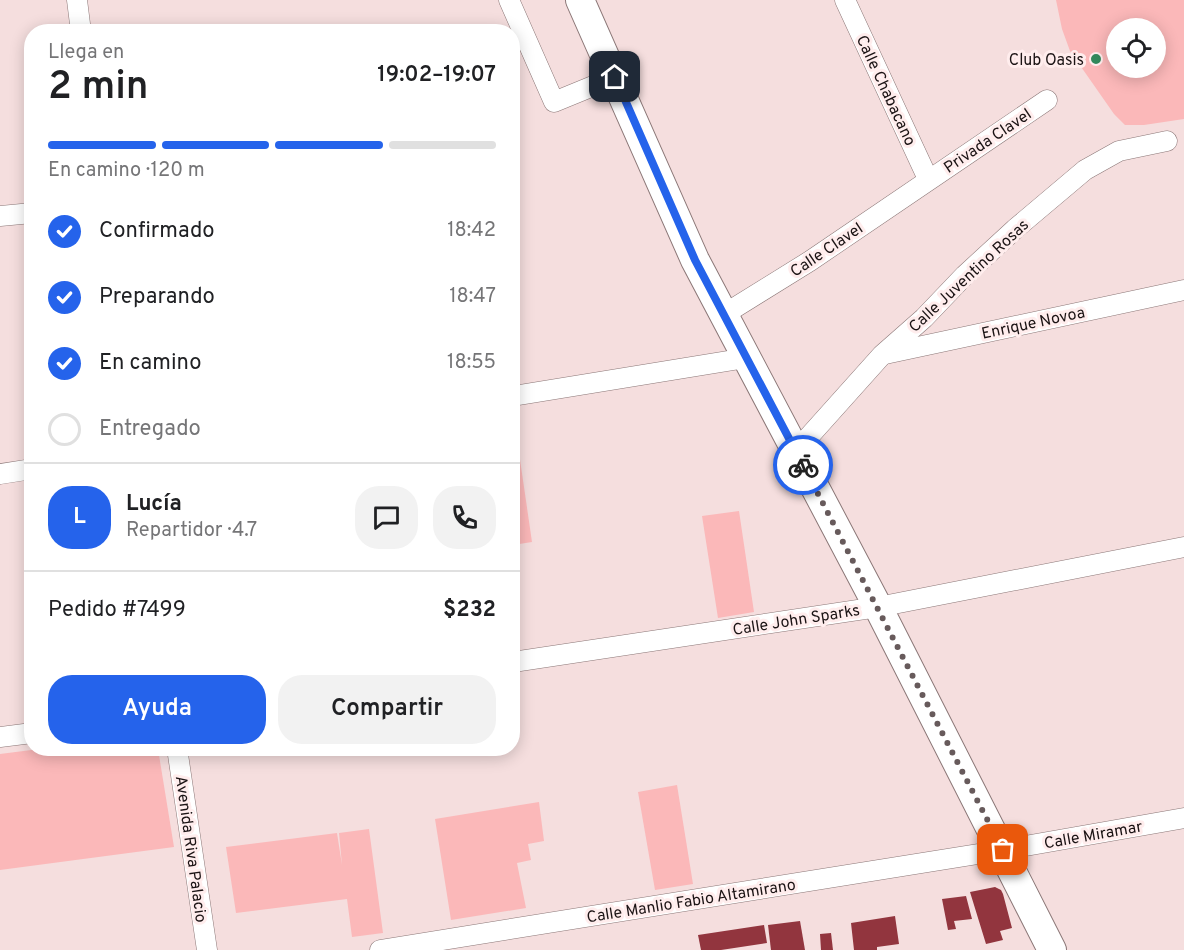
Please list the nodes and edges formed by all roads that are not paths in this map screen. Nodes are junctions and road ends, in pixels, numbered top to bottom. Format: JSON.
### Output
{"nodes":[{"id":1,"x":77,"y":0,"type":"edge"},
{"id":2,"x":509,"y":0,"type":"edge"},
{"id":3,"x":580,"y":0,"type":"edge"},
{"id":4,"x":845,"y":0,"type":"edge"},
{"id":5,"x":80,"y":24,"type":"edge"},
{"id":6,"x":520,"y":24,"type":"edge"},
{"id":7,"x":520,"y":25,"type":"edge"},
{"id":8,"x":615,"y":77,"type":"junction"},
{"id":9,"x":1047,"y":100,"type":"dead end"},
{"id":10,"x":1167,"y":141,"type":"dead end"},
{"id":11,"x":928,"y":179,"type":"junction"},
{"id":12,"x":24,"y":214,"type":"edge"},
{"id":13,"x":0,"y":216,"type":"edge"},
{"id":14,"x":1184,"y":290,"type":"edge"},
{"id":15,"x":723,"y":315,"type":"junction"},
{"id":16,"x":882,"y":355,"type":"junction"},
{"id":17,"x":746,"y":358,"type":"junction"},
{"id":18,"x":520,"y":395,"type":"edge"},
{"id":19,"x":796,"y":451,"type":"junction"},
{"id":20,"x":24,"y":470,"type":"edge"},
{"id":21,"x":0,"y":474,"type":"edge"},
{"id":22,"x":1184,"y":547,"type":"edge"},
{"id":23,"x":878,"y":607,"type":"junction"},
{"id":24,"x":520,"y":661,"type":"edge"},
{"id":25,"x":24,"y":734,"type":"edge"},
{"id":26,"x":0,"y":737,"type":"edge"},
{"id":27,"x":178,"y":756,"type":"edge"},
{"id":28,"x":1184,"y":818,"type":"edge"},
{"id":29,"x":1003,"y":850,"type":"junction"},
{"id":30,"x":207,"y":950,"type":"edge"},
{"id":31,"x":380,"y":950,"type":"edge"},
{"id":32,"x":1052,"y":950,"type":"edge"}],
"edges":[{"from":1,"to":5,"type":"street"},
{"from":2,"to":6,"type":"street"},
{"from":3,"to":8,"type":"main road"},
{"from":4,"to":11,"type":"street","name":"Calle Chabacano"},
{"from":7,"to":8,"type":"street"},
{"from":8,"to":15,"type":"main road"},
{"from":9,"to":11,"type":"street","name":"Privada Clavel"},
{"from":10,"to":16,"type":"street","name":"Calle Juventino Rosas"},
{"from":11,"to":15,"type":"street","name":"Calle Clavel"},
{"from":12,"to":13,"type":"street"},
{"from":14,"to":16,"type":"street","name":"Enrique Novoa"},
{"from":15,"to":17,"type":"main road"},
{"from":16,"to":19,"type":"street","name":"Calle Juventino Rosas"},
{"from":17,"to":18,"type":"street"},
{"from":17,"to":19,"type":"main road"},
{"from":19,"to":23,"type":"main road"},
{"from":20,"to":21,"type":"street"},
{"from":22,"to":23,"type":"street","name":"Calle John Sparks"},
{"from":23,"to":24,"type":"street","name":"Calle John Sparks"},
{"from":23,"to":29,"type":"main road"},
{"from":25,"to":26,"type":"street"},
{"from":27,"to":30,"type":"street","name":"Avenida Riva Palacio"},
{"from":28,"to":29,"type":"street","name":"Calle Miramar"},
{"from":29,"to":31,"type":"street","name":"Calle Manlio Fabio Altamirano"},
{"from":29,"to":32,"type":"main road"}]}
